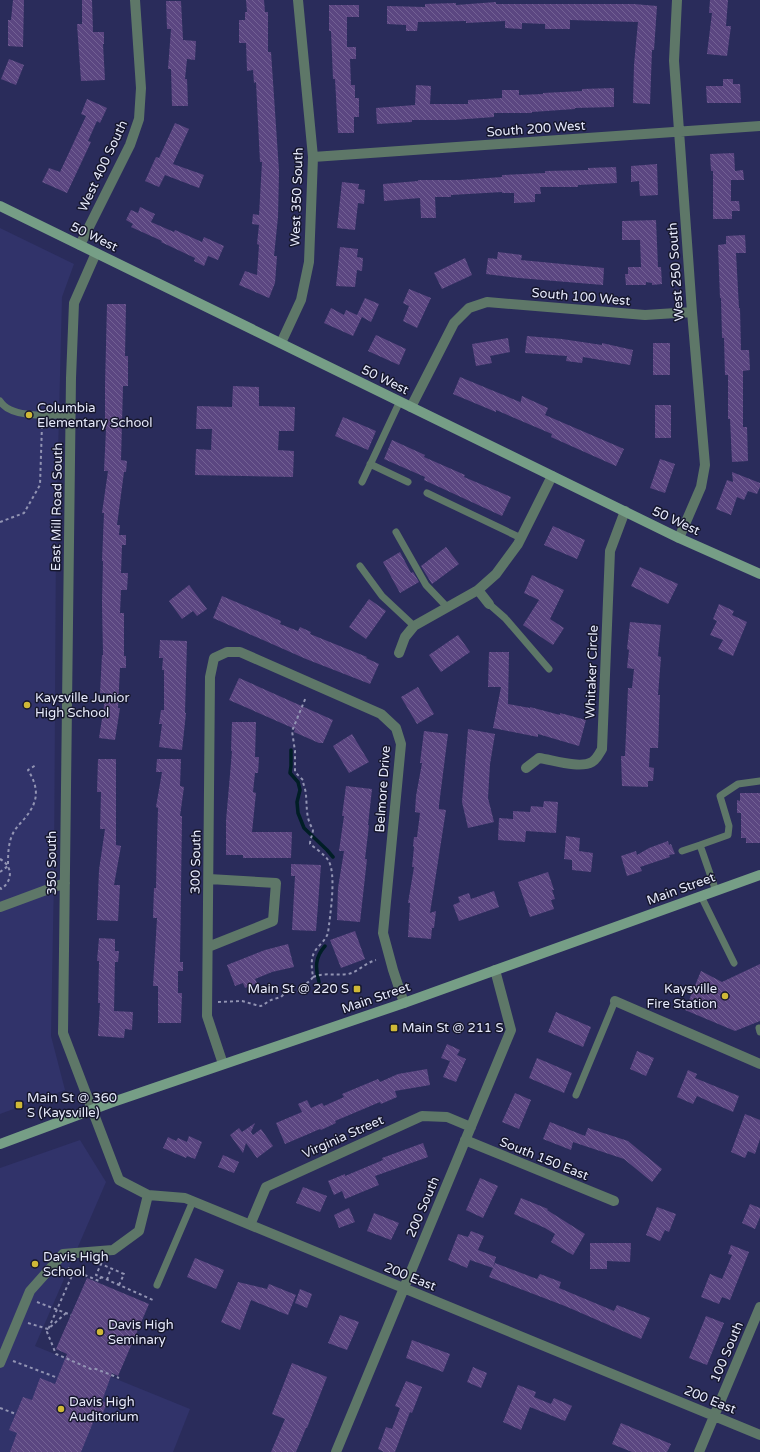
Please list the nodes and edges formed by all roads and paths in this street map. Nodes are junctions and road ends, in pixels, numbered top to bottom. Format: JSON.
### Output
{"nodes":[{"id":1,"x":134,"y":0,"type":"edge"},
{"id":2,"x":298,"y":0,"type":"edge"},
{"id":3,"x":677,"y":0,"type":"edge"},
{"id":4,"x":760,"y":126,"type":"edge"},
{"id":5,"x":680,"y":132,"type":"junction"},
{"id":6,"x":313,"y":157,"type":"junction"},
{"id":7,"x":0,"y":206,"type":"edge"},
{"id":8,"x":80,"y":245,"type":"junction"},
{"id":9,"x":96,"y":253,"type":"junction"},
{"id":10,"x":692,"y":312,"type":"junction"},
{"id":11,"x":281,"y":343,"type":"junction"},
{"id":12,"x":0,"y":400,"type":"edge"},
{"id":13,"x":400,"y":401,"type":"junction"},
{"id":14,"x":411,"y":407,"type":"junction"},
{"id":15,"x":71,"y":415,"type":"junction"},
{"id":16,"x":43,"y":422,"type":"dead end"},
{"id":17,"x":370,"y":464,"type":"junction"},
{"id":18,"x":552,"y":476,"type":"junction"},
{"id":19,"x":362,"y":482,"type":"dead end"},
{"id":20,"x":408,"y":482,"type":"dead end"},
{"id":21,"x":427,"y":493,"type":"dead end"},
{"id":22,"x":625,"y":511,"type":"junction"},
{"id":23,"x":0,"y":522,"type":"edge"},
{"id":24,"x":396,"y":532,"type":"dead end"},
{"id":25,"x":521,"y":538,"type":"junction"},
{"id":26,"x":679,"y":538,"type":"junction"},
{"id":27,"x":360,"y":566,"type":"dead end"},
{"id":28,"x":760,"y":574,"type":"edge"},
{"id":29,"x":478,"y":590,"type":"junction"},
{"id":30,"x":489,"y":604,"type":"joint"},
{"id":31,"x":447,"y":607,"type":"junction"},
{"id":32,"x":68,"y":612,"type":"joint"},
{"id":33,"x":414,"y":626,"type":"junction"},
{"id":34,"x":399,"y":653,"type":"dead end"},
{"id":35,"x":214,"y":658,"type":"joint"},
{"id":36,"x":549,"y":669,"type":"dead end"},
{"id":37,"x":306,"y":697,"type":"dead end"},
{"id":38,"x":36,"y":765,"type":"dead end"},
{"id":39,"x":526,"y":768,"type":"dead end"},
{"id":40,"x":760,"y":782,"type":"edge"},
{"id":41,"x":700,"y":845,"type":"junction"},
{"id":42,"x":682,"y":851,"type":"dead end"},
{"id":43,"x":0,"y":859,"type":"edge"},
{"id":44,"x":8,"y":866,"type":"junction"},
{"id":45,"x":0,"y":872,"type":"edge"},
{"id":46,"x":760,"y":875,"type":"edge"},
{"id":47,"x":208,"y":879,"type":"junction"},
{"id":48,"x":65,"y":882,"type":"junction"},
{"id":49,"x":0,"y":887,"type":"edge"},
{"id":50,"x":716,"y":891,"type":"junction"},
{"id":51,"x":701,"y":896,"type":"junction"},
{"id":52,"x":0,"y":907,"type":"edge"},
{"id":53,"x":208,"y":947,"type":"junction"},
{"id":54,"x":376,"y":960,"type":"dead end"},
{"id":55,"x":734,"y":963,"type":"dead end"},
{"id":56,"x":495,"y":970,"type":"junction"},
{"id":57,"x":313,"y":977,"type":"junction"},
{"id":58,"x":615,"y":1001,"type":"joint"},
{"id":59,"x":215,"y":1002,"type":"dead end"},
{"id":60,"x":404,"y":1003,"type":"junction"},
{"id":61,"x":224,"y":1064,"type":"junction"},
{"id":62,"x":760,"y":1064,"type":"edge"},
{"id":63,"x":576,"y":1095,"type":"dead end"},
{"id":64,"x":92,"y":1109,"type":"junction"},
{"id":65,"x":471,"y":1127,"type":"junction"},
{"id":66,"x":465,"y":1140,"type":"junction"},
{"id":67,"x":0,"y":1144,"type":"edge"},
{"id":68,"x":148,"y":1195,"type":"junction"},
{"id":69,"x":614,"y":1201,"type":"dead end"},
{"id":70,"x":193,"y":1202,"type":"junction"},
{"id":71,"x":250,"y":1225,"type":"junction"},
{"id":72,"x":68,"y":1268,"type":"dead end"},
{"id":73,"x":111,"y":1268,"type":"junction"},
{"id":74,"x":74,"y":1271,"type":"junction"},
{"id":75,"x":101,"y":1277,"type":"junction"},
{"id":76,"x":107,"y":1280,"type":"junction"},
{"id":77,"x":157,"y":1284,"type":"dead end"},
{"id":78,"x":119,"y":1285,"type":"junction"},
{"id":79,"x":404,"y":1288,"type":"junction"},
{"id":80,"x":153,"y":1300,"type":"dead end"},
{"id":81,"x":37,"y":1302,"type":"dead end"},
{"id":82,"x":760,"y":1307,"type":"edge"},
{"id":83,"x":57,"y":1310,"type":"junction"},
{"id":84,"x":66,"y":1313,"type":"junction"},
{"id":85,"x":71,"y":1315,"type":"dead end"},
{"id":86,"x":27,"y":1323,"type":"dead end"},
{"id":87,"x":48,"y":1328,"type":"junction"},
{"id":88,"x":12,"y":1360,"type":"dead end"},
{"id":89,"x":0,"y":1363,"type":"edge"},
{"id":90,"x":58,"y":1378,"type":"dead end"},
{"id":91,"x":119,"y":1378,"type":"dead end"},
{"id":92,"x":0,"y":1408,"type":"edge"},
{"id":93,"x":16,"y":1414,"type":"dead end"},
{"id":94,"x":714,"y":1416,"type":"junction"},
{"id":95,"x":760,"y":1435,"type":"edge"},
{"id":96,"x":336,"y":1452,"type":"edge"},
{"id":97,"x":700,"y":1452,"type":"edge"}],
"edges":[{"from":1,"to":8,"type":"street","name":"West 400 South"},
{"from":2,"to":6,"type":"street","name":"West 350 South"},
{"from":3,"to":5,"type":"street","name":"West 250 South"},
{"from":4,"to":5,"type":"street","name":"South 200 West"},
{"from":5,"to":6,"type":"street","name":"South 200 West"},
{"from":5,"to":10,"type":"street","name":"West 250 South"},
{"from":6,"to":11,"type":"street","name":"West 350 South"},
{"from":7,"to":8,"type":"street","name":"50 West"},
{"from":8,"to":9,"type":"street","name":"50 West"},
{"from":9,"to":11,"type":"street","name":"50 West"},
{"from":9,"to":15,"type":"street","name":"East Mill Road South"},
{"from":10,"to":14,"type":"street","name":"South 100 West"},
{"from":10,"to":26,"type":"street","name":"West 250 South"},
{"from":11,"to":13,"type":"street","name":"50 West"},
{"from":12,"to":15,"type":"lane"},
{"from":13,"to":14,"type":"street","name":"50 West"},
{"from":13,"to":17,"type":"lane"},
{"from":14,"to":18,"type":"street","name":"50 West"},
{"from":15,"to":32,"type":"street","name":"East Mill Road South"},
{"from":16,"to":23,"type":"path"},
{"from":17,"to":19,"type":"lane"},
{"from":17,"to":20,"type":"lane"},
{"from":18,"to":22,"type":"street","name":"50 West"},
{"from":18,"to":25,"type":"street"},
{"from":21,"to":25,"type":"lane"},
{"from":22,"to":26,"type":"street","name":"50 West"},
{"from":22,"to":39,"type":"street","name":"Whitaker Circle"},
{"from":24,"to":31,"type":"lane"},
{"from":25,"to":29,"type":"street"},
{"from":26,"to":28,"type":"street","name":"50 West"},
{"from":27,"to":33,"type":"lane"},
{"from":29,"to":30,"type":"street"},
{"from":29,"to":31,"type":"street"},
{"from":30,"to":36,"type":"lane"},
{"from":31,"to":33,"type":"street"},
{"from":32,"to":48,"type":"street","name":"350 South"},
{"from":33,"to":34,"type":"street"},
{"from":35,"to":47,"type":"street","name":"300 South"},
{"from":35,"to":60,"type":"street","name":"Belmore Drive"},
{"from":37,"to":57,"type":"path"},
{"from":38,"to":44,"type":"path"},
{"from":40,"to":41,"type":"lane"},
{"from":41,"to":42,"type":"lane"},
{"from":41,"to":50,"type":"lane"},
{"from":43,"to":44,"type":"path"},
{"from":44,"to":45,"type":"path"},
{"from":44,"to":49,"type":"path"},
{"from":46,"to":50,"type":"street","name":"Main Street"},
{"from":47,"to":53,"type":"street","name":"300 South"},
{"from":47,"to":53,"type":"street"},
{"from":48,"to":52,"type":"street"},
{"from":48,"to":64,"type":"street","name":"350 South"},
{"from":50,"to":51,"type":"street","name":"Main Street"},
{"from":51,"to":55,"type":"lane"},
{"from":51,"to":56,"type":"street","name":"Main Street"},
{"from":53,"to":61,"type":"street","name":"300 South"},
{"from":54,"to":57,"type":"path"},
{"from":56,"to":60,"type":"street","name":"Main Street"},
{"from":56,"to":65,"type":"street","name":"200 South"},
{"from":57,"to":59,"type":"path"},
{"from":58,"to":62,"type":"street"},
{"from":58,"to":63,"type":"lane"},
{"from":60,"to":61,"type":"street","name":"Main Street"},
{"from":61,"to":64,"type":"street","name":"Main Street"},
{"from":64,"to":67,"type":"street","name":"Main Street"},
{"from":64,"to":68,"type":"street","name":"200 East"},
{"from":65,"to":66,"type":"street","name":"200 South"},
{"from":65,"to":71,"type":"street","name":"Virginia Street"},
{"from":66,"to":69,"type":"street","name":"South 150 East"},
{"from":66,"to":79,"type":"street","name":"200 South"},
{"from":68,"to":70,"type":"street","name":"200 East"},
{"from":68,"to":89,"type":"street"},
{"from":70,"to":71,"type":"street","name":"200 East"},
{"from":70,"to":77,"type":"lane"},
{"from":71,"to":79,"type":"street","name":"200 East"},
{"from":72,"to":74,"type":"path"},
{"from":73,"to":75,"type":"path"},
{"from":73,"to":76,"type":"path"},
{"from":73,"to":78,"type":"path"},
{"from":74,"to":75,"type":"path"},
{"from":74,"to":83,"type":"path"},
{"from":75,"to":76,"type":"path"},
{"from":76,"to":78,"type":"path"},
{"from":78,"to":80,"type":"path"},
{"from":79,"to":94,"type":"street","name":"200 East"},
{"from":79,"to":96,"type":"street","name":"200 South"},
{"from":81,"to":83,"type":"path"},
{"from":82,"to":94,"type":"street","name":"100 South"},
{"from":83,"to":84,"type":"path"},
{"from":83,"to":87,"type":"path"},
{"from":84,"to":85,"type":"path"},
{"from":84,"to":87,"type":"path"},
{"from":86,"to":87,"type":"path"},
{"from":87,"to":91,"type":"path"},
{"from":88,"to":90,"type":"path"},
{"from":92,"to":93,"type":"path"},
{"from":94,"to":95,"type":"street","name":"200 East"},
{"from":94,"to":97,"type":"street","name":"100 South"}]}
